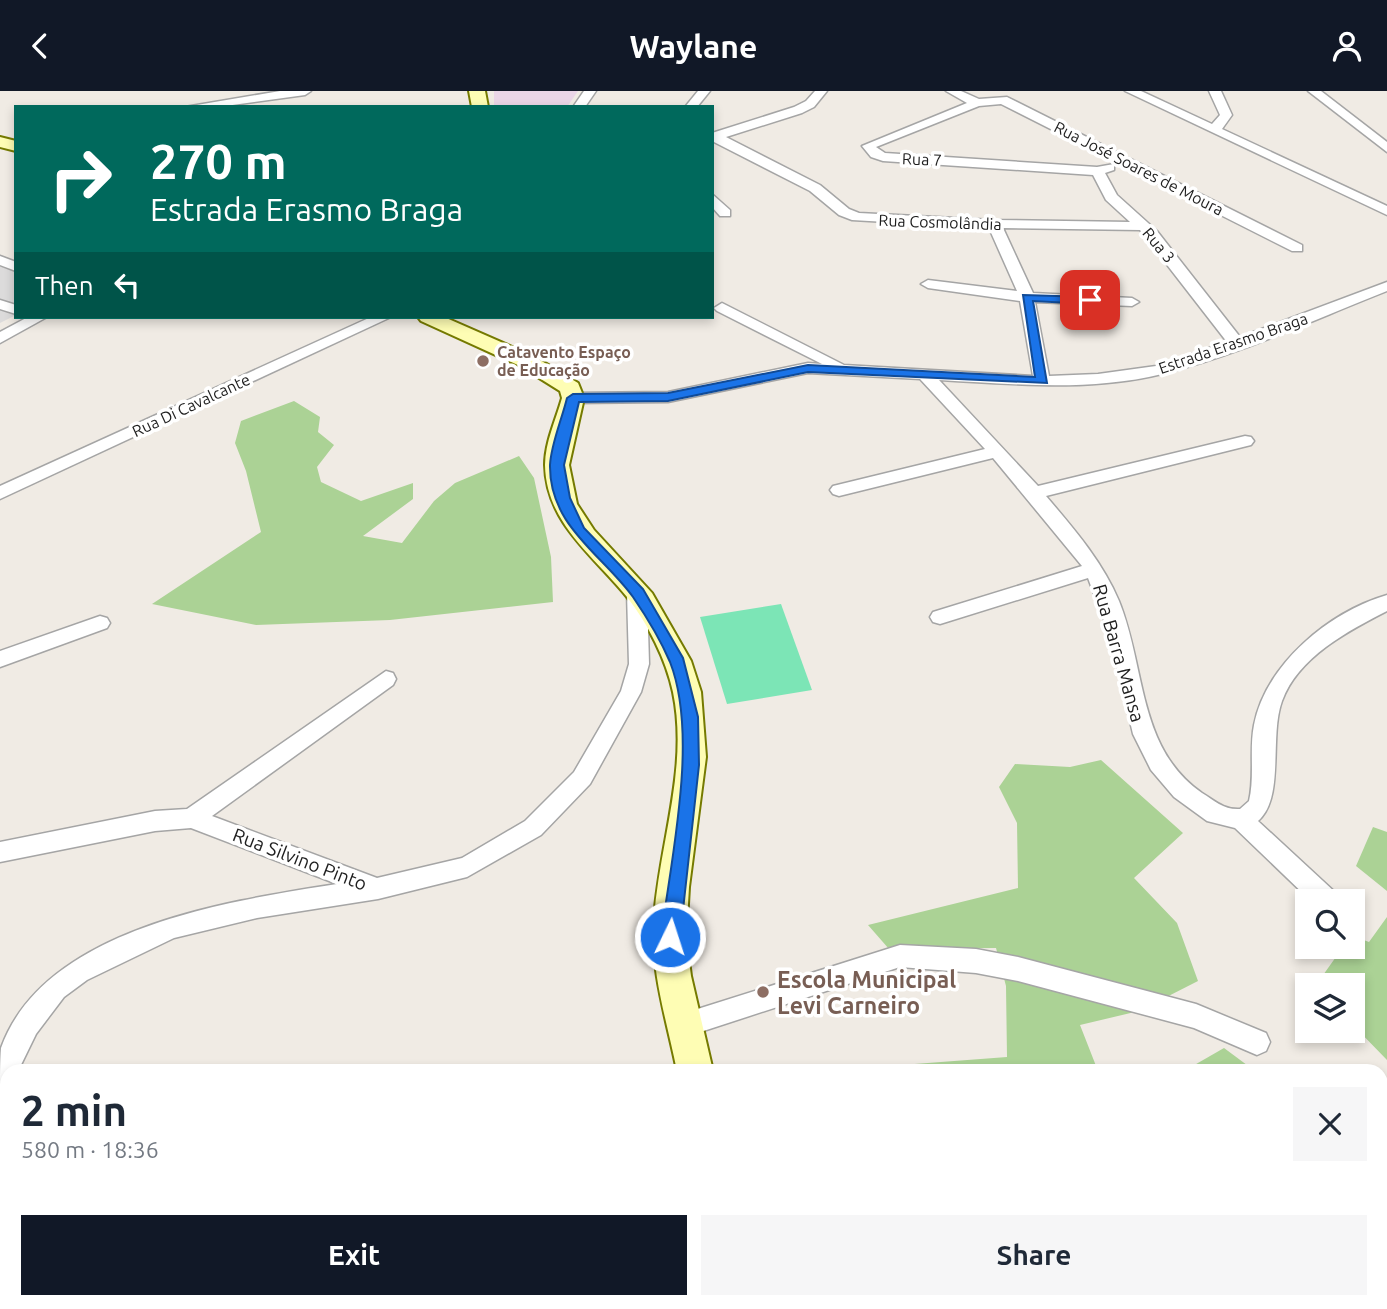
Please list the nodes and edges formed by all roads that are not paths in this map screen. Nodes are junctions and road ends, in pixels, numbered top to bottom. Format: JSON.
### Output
{"nodes":[{"id":1,"x":305,"y":91,"type":"edge"},
{"id":2,"x":704,"y":91,"type":"edge"},
{"id":3,"x":821,"y":91,"type":"edge"},
{"id":4,"x":953,"y":91,"type":"edge"},
{"id":5,"x":1131,"y":91,"type":"edge"},
{"id":6,"x":1215,"y":91,"type":"edge"},
{"id":7,"x":1314,"y":91,"type":"edge"},
{"id":8,"x":977,"y":103,"type":"junction"},
{"id":9,"x":205,"y":105,"type":"edge"},
{"id":10,"x":693,"y":105,"type":"edge"},
{"id":11,"x":1215,"y":129,"type":"junction"},
{"id":12,"x":714,"y":136,"type":"edge"},
{"id":13,"x":714,"y":137,"type":"edge"},
{"id":14,"x":1387,"y":148,"type":"edge"},
{"id":15,"x":1126,"y":160,"type":"junction"},
{"id":16,"x":1098,"y":171,"type":"junction"},
{"id":17,"x":714,"y":200,"type":"edge"},
{"id":18,"x":1387,"y":211,"type":"edge"},
{"id":19,"x":725,"y":213,"type":"dead end"},
{"id":20,"x":994,"y":225,"type":"junction"},
{"id":21,"x":1145,"y":226,"type":"junction"},
{"id":22,"x":1297,"y":248,"type":"dead end"},
{"id":23,"x":928,"y":284,"type":"dead end"},
{"id":24,"x":1387,"y":286,"type":"edge"},
{"id":25,"x":1027,"y":297,"type":"junction"},
{"id":26,"x":1132,"y":302,"type":"dead end"},
{"id":27,"x":722,"y":308,"type":"dead end"},
{"id":28,"x":33,"y":319,"type":"edge"},
{"id":29,"x":379,"y":319,"type":"edge"},
{"id":30,"x":432,"y":319,"type":"edge"},
{"id":31,"x":0,"y":338,"type":"edge"},
{"id":32,"x":1237,"y":344,"type":"junction"},
{"id":33,"x":841,"y":368,"type":"junction"},
{"id":34,"x":925,"y":375,"type":"junction"},
{"id":35,"x":1042,"y":381,"type":"junction"},
{"id":36,"x":573,"y":398,"type":"junction"},
{"id":37,"x":1245,"y":441,"type":"dead end"},
{"id":38,"x":996,"y":452,"type":"junction"},
{"id":39,"x":839,"y":490,"type":"dead end"},
{"id":40,"x":0,"y":493,"type":"edge"},
{"id":41,"x":1035,"y":493,"type":"junction"},
{"id":42,"x":1094,"y":569,"type":"junction"},
{"id":43,"x":637,"y":593,"type":"junction"},
{"id":44,"x":1387,"y":602,"type":"edge"},
{"id":45,"x":940,"y":617,"type":"dead end"},
{"id":46,"x":100,"y":623,"type":"dead end"},
{"id":47,"x":0,"y":659,"type":"edge"},
{"id":48,"x":386,"y":679,"type":"dead end"},
{"id":49,"x":192,"y":818,"type":"junction"},
{"id":50,"x":1240,"y":819,"type":"junction"},
{"id":51,"x":0,"y":852,"type":"edge"},
{"id":52,"x":378,"y":888,"type":"junction"},
{"id":53,"x":1313,"y":889,"type":"edge"},
{"id":54,"x":685,"y":1025,"type":"junction"},
{"id":55,"x":1257,"y":1042,"type":"dead end"},
{"id":56,"x":7,"y":1064,"type":"edge"},
{"id":57,"x":693,"y":1064,"type":"edge"}],
"edges":[{"from":1,"to":9,"type":"street"},
{"from":2,"to":10,"type":"street"},
{"from":3,"to":12,"type":"street"},
{"from":4,"to":8,"type":"street"},
{"from":5,"to":11,"type":"street"},
{"from":6,"to":11,"type":"street"},
{"from":7,"to":14,"type":"street"},
{"from":8,"to":15,"type":"street","name":"Rua José Soares de Moura"},
{"from":8,"to":16,"type":"street","name":"Rua 7"},
{"from":11,"to":18,"type":"street"},
{"from":13,"to":20,"type":"street","name":"Rua Cosmolândia"},
{"from":15,"to":16,"type":"street"},
{"from":15,"to":22,"type":"street","name":"Rua José Soares de Moura"},
{"from":16,"to":21,"type":"street","name":"Rua 3"},
{"from":17,"to":19,"type":"street"},
{"from":20,"to":21,"type":"street","name":"Rua Cosmolândia"},
{"from":20,"to":25,"type":"street"},
{"from":21,"to":32,"type":"street","name":"Rua 3"},
{"from":23,"to":25,"type":"street"},
{"from":24,"to":32,"type":"street","name":"Estrada Erasmo Braga"},
{"from":25,"to":26,"type":"street"},
{"from":25,"to":35,"type":"street"},
{"from":27,"to":33,"type":"street"},
{"from":28,"to":31,"type":"street"},
{"from":29,"to":40,"type":"street","name":"Rua Di Cavalcante"},
{"from":30,"to":36,"type":"street"},
{"from":32,"to":35,"type":"street","name":"Estrada Erasmo Braga"},
{"from":33,"to":34,"type":"street","name":"Estrada Erasmo Braga"},
{"from":33,"to":36,"type":"street","name":"Estrada Erasmo Braga"},
{"from":34,"to":35,"type":"street","name":"Estrada Erasmo Braga"},
{"from":34,"to":38,"type":"street","name":"Rua Barra Mansa"},
{"from":36,"to":43,"type":"street"},
{"from":37,"to":41,"type":"street"},
{"from":38,"to":39,"type":"street"},
{"from":38,"to":41,"type":"street","name":"Rua Barra Mansa"},
{"from":41,"to":42,"type":"street","name":"Rua Barra Mansa"},
{"from":42,"to":45,"type":"street"},
{"from":42,"to":50,"type":"street","name":"Rua Barra Mansa"},
{"from":43,"to":52,"type":"street","name":"Rua Silvino Pinto"},
{"from":43,"to":54,"type":"street"},
{"from":44,"to":50,"type":"street"},
{"from":46,"to":47,"type":"street"},
{"from":48,"to":49,"type":"street"},
{"from":49,"to":51,"type":"street","name":"Rua Silvino Pinto"},
{"from":49,"to":52,"type":"street","name":"Rua Silvino Pinto"},
{"from":50,"to":53,"type":"street"},
{"from":52,"to":56,"type":"street"},
{"from":54,"to":55,"type":"street"},
{"from":54,"to":57,"type":"street"}]}
